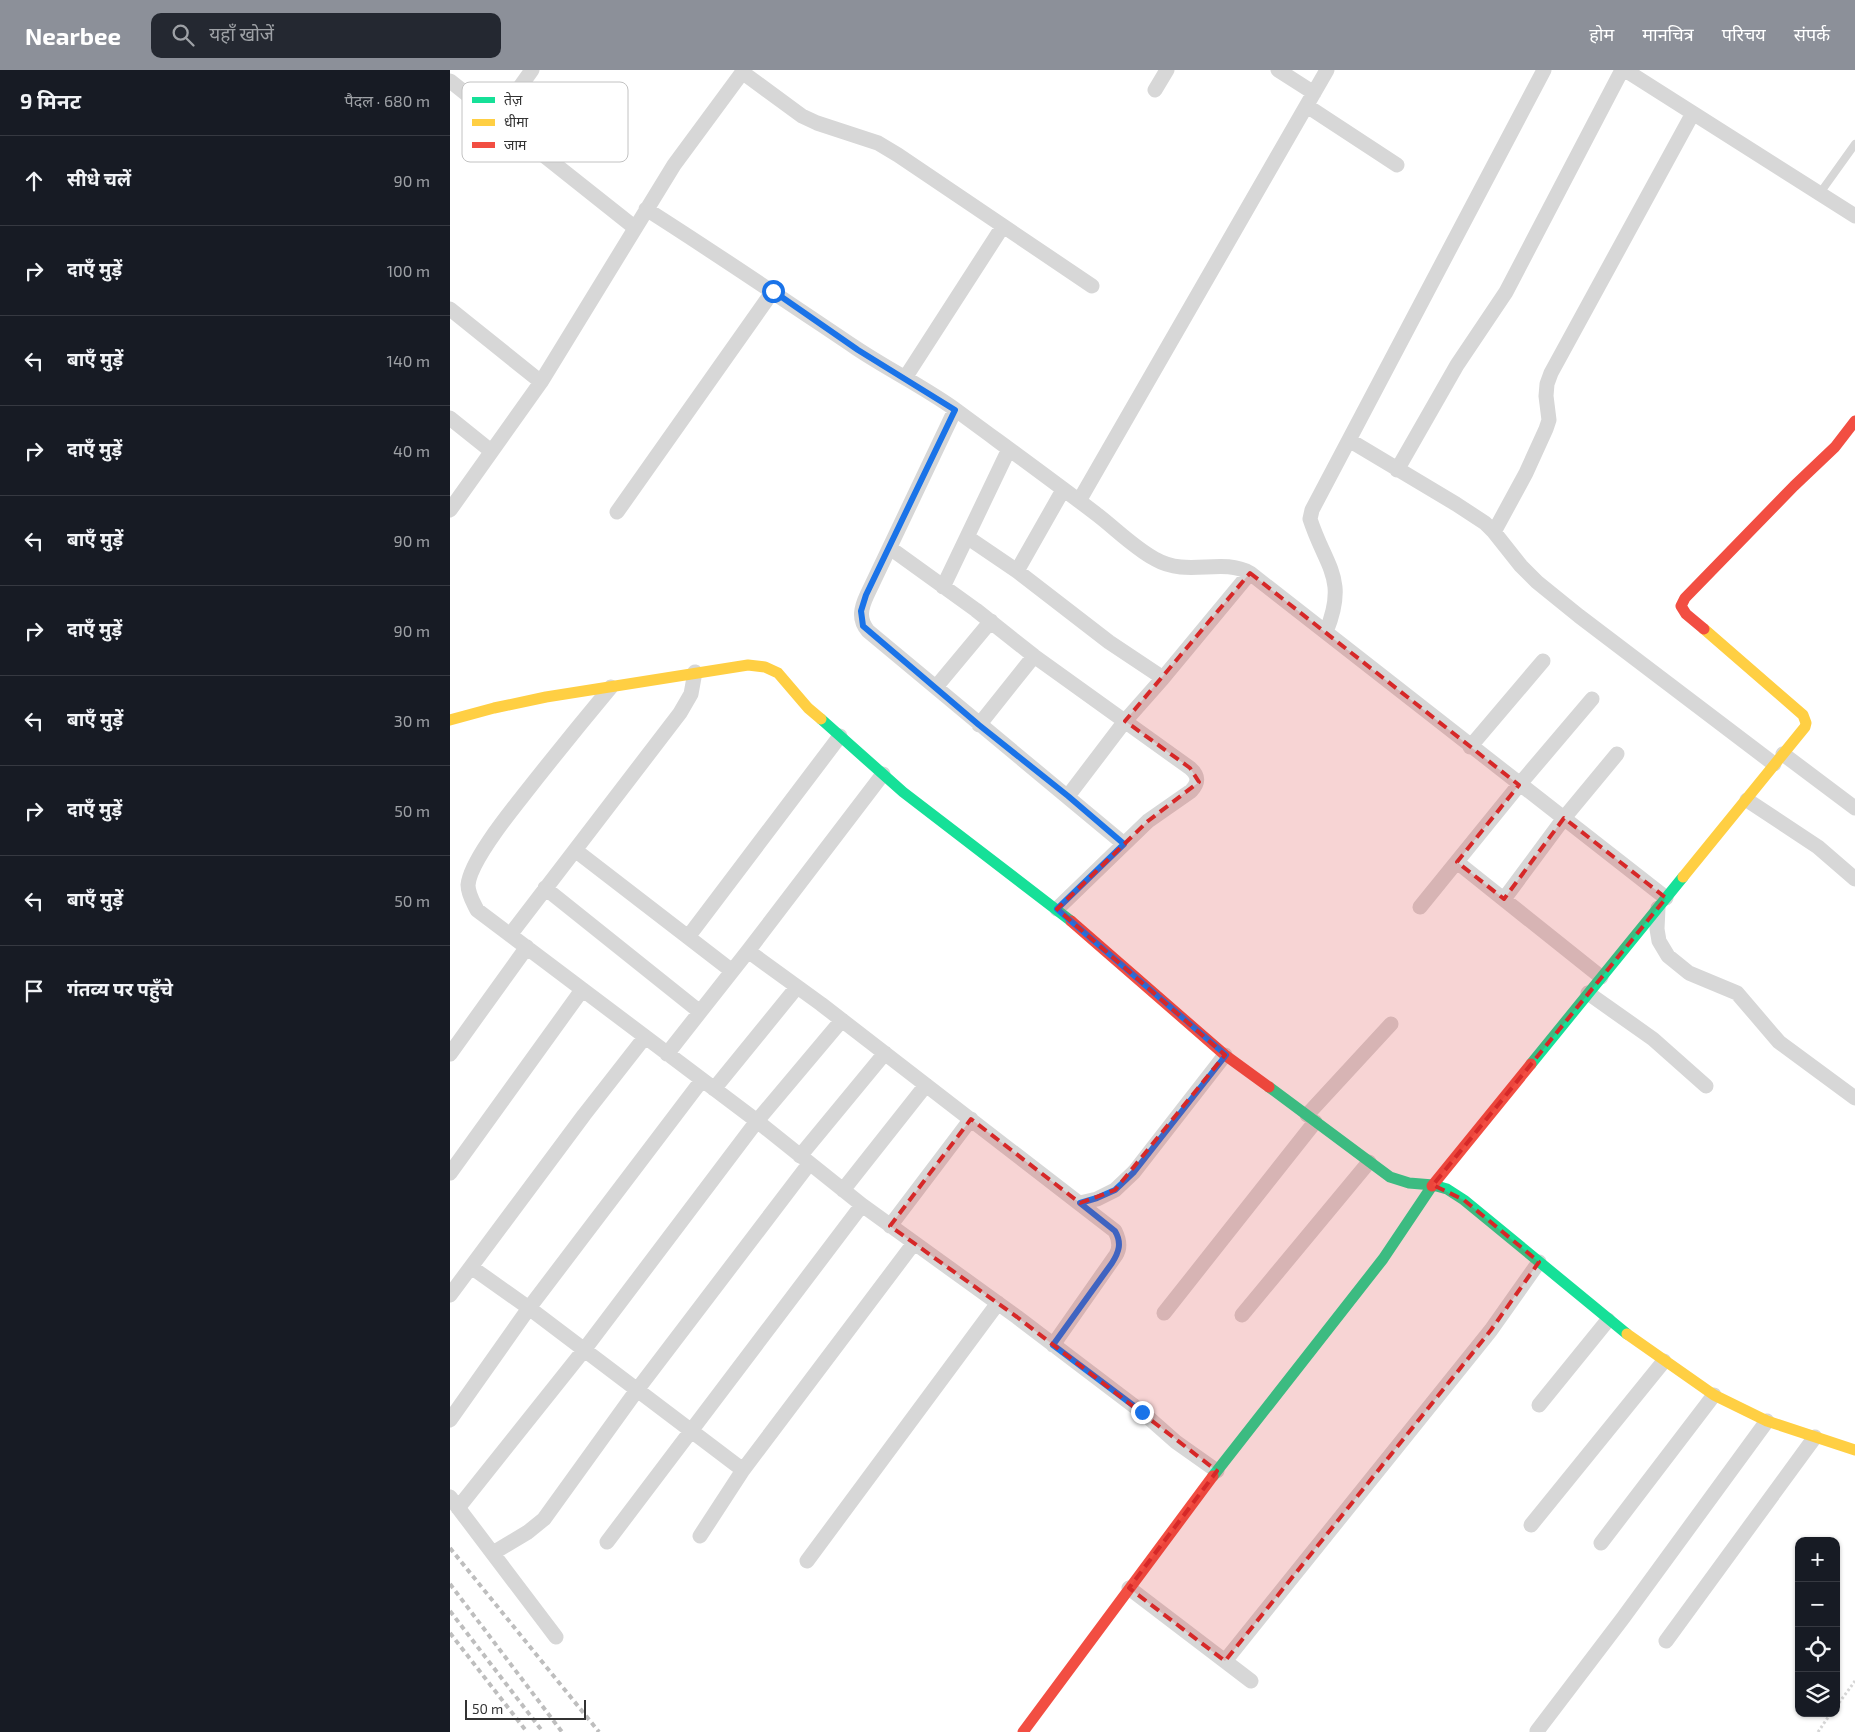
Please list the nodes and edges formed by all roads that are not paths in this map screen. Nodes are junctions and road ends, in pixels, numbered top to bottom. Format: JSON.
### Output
{"nodes":[{"id":1,"x":532,"y":70,"type":"edge"},
{"id":2,"x":1167,"y":70,"type":"edge"},
{"id":3,"x":1278,"y":70,"type":"edge"},
{"id":4,"x":1327,"y":70,"type":"edge"},
{"id":5,"x":1544,"y":70,"type":"edge"},
{"id":6,"x":1623,"y":70,"type":"edge"},
{"id":7,"x":743,"y":71,"type":"edge"},
{"id":8,"x":450,"y":81,"type":"edge"},
{"id":9,"x":523,"y":82,"type":"edge"},
{"id":10,"x":1155,"y":90,"type":"dead end"},
{"id":11,"x":462,"y":91,"type":"edge"},
{"id":12,"x":1311,"y":100,"type":"junction"},
{"id":13,"x":1693,"y":114,"type":"junction"},
{"id":14,"x":1855,"y":144,"type":"edge"},
{"id":15,"x":552,"y":162,"type":"edge"},
{"id":16,"x":1397,"y":165,"type":"dead end"},
{"id":17,"x":1820,"y":193,"type":"junction"},
{"id":18,"x":646,"y":209,"type":"junction"},
{"id":19,"x":1855,"y":216,"type":"edge"},
{"id":20,"x":1003,"y":226,"type":"junction"},
{"id":21,"x":634,"y":227,"type":"junction"},
{"id":22,"x":1092,"y":286,"type":"dead end"},
{"id":23,"x":773,"y":291,"type":"junction"},
{"id":24,"x":450,"y":309,"type":"edge"},
{"id":25,"x":905,"y":378,"type":"junction"},
{"id":26,"x":540,"y":382,"type":"junction"},
{"id":27,"x":955,"y":410,"type":"junction"},
{"id":28,"x":450,"y":418,"type":"edge"},
{"id":29,"x":1855,"y":421,"type":"edge"},
{"id":30,"x":1348,"y":440,"type":"junction"},
{"id":31,"x":1009,"y":449,"type":"junction"},
{"id":32,"x":491,"y":450,"type":"junction"},
{"id":33,"x":1397,"y":470,"type":"junction"},
{"id":34,"x":1063,"y":490,"type":"junction"},
{"id":35,"x":1079,"y":501,"type":"junction"},
{"id":36,"x":450,"y":510,"type":"edge"},
{"id":37,"x":617,"y":512,"type":"dead end"},
{"id":38,"x":1494,"y":532,"type":"junction"},
{"id":39,"x":967,"y":538,"type":"junction"},
{"id":40,"x":890,"y":548,"type":"junction"},
{"id":41,"x":1017,"y":572,"type":"junction"},
{"id":42,"x":1250,"y":573,"type":"junction"},
{"id":43,"x":943,"y":587,"type":"junction"},
{"id":44,"x":990,"y":621,"type":"junction"},
{"id":45,"x":1326,"y":632,"type":"junction"},
{"id":46,"x":1034,"y":656,"type":"junction"},
{"id":47,"x":1543,"y":661,"type":"dead end"},
{"id":48,"x":695,"y":672,"type":"junction"},
{"id":49,"x":1163,"y":678,"type":"junction"},
{"id":50,"x":611,"y":687,"type":"junction"},
{"id":51,"x":936,"y":687,"type":"junction"},
{"id":52,"x":1592,"y":700,"type":"dead end"},
{"id":53,"x":450,"y":720,"type":"edge"},
{"id":54,"x":1125,"y":721,"type":"junction"},
{"id":55,"x":979,"y":725,"type":"junction"},
{"id":56,"x":840,"y":736,"type":"junction"},
{"id":57,"x":1470,"y":747,"type":"junction"},
{"id":58,"x":1617,"y":754,"type":"dead end"},
{"id":59,"x":1779,"y":759,"type":"junction"},
{"id":60,"x":883,"y":774,"type":"junction"},
{"id":61,"x":1519,"y":785,"type":"junction"},
{"id":62,"x":1068,"y":796,"type":"junction"},
{"id":63,"x":1746,"y":800,"type":"junction"},
{"id":64,"x":1855,"y":808,"type":"edge"},
{"id":65,"x":1564,"y":818,"type":"junction"},
{"id":66,"x":1124,"y":844,"type":"junction"},
{"id":67,"x":575,"y":850,"type":"junction"},
{"id":68,"x":1456,"y":862,"type":"junction"},
{"id":69,"x":1855,"y":878,"type":"edge"},
{"id":70,"x":545,"y":888,"type":"junction"},
{"id":71,"x":1504,"y":899,"type":"junction"},
{"id":72,"x":1662,"y":903,"type":"junction"},
{"id":73,"x":1420,"y":907,"type":"dead end"},
{"id":74,"x":1057,"y":909,"type":"junction"},
{"id":75,"x":510,"y":935,"type":"junction"},
{"id":76,"x":688,"y":937,"type":"junction"},
{"id":77,"x":527,"y":947,"type":"junction"},
{"id":78,"x":748,"y":952,"type":"junction"},
{"id":79,"x":732,"y":972,"type":"junction"},
{"id":80,"x":1601,"y":977,"type":"junction"},
{"id":81,"x":797,"y":987,"type":"junction"},
{"id":82,"x":582,"y":990,"type":"junction"},
{"id":83,"x":1588,"y":993,"type":"junction"},
{"id":84,"x":700,"y":1012,"type":"junction"},
{"id":85,"x":842,"y":1020,"type":"junction"},
{"id":86,"x":1391,"y":1024,"type":"dead end"},
{"id":87,"x":645,"y":1037,"type":"junction"},
{"id":88,"x":885,"y":1053,"type":"junction"},
{"id":89,"x":450,"y":1054,"type":"edge"},
{"id":90,"x":667,"y":1054,"type":"junction"},
{"id":91,"x":1226,"y":1055,"type":"junction"},
{"id":92,"x":708,"y":1084,"type":"junction"},
{"id":93,"x":926,"y":1085,"type":"junction"},
{"id":94,"x":1706,"y":1086,"type":"dead end"},
{"id":95,"x":1855,"y":1098,"type":"edge"},
{"id":96,"x":1311,"y":1118,"type":"junction"},
{"id":97,"x":971,"y":1119,"type":"junction"},
{"id":98,"x":757,"y":1121,"type":"junction"},
{"id":99,"x":804,"y":1160,"type":"junction"},
{"id":100,"x":1369,"y":1162,"type":"junction"},
{"id":101,"x":450,"y":1173,"type":"edge"},
{"id":102,"x":1433,"y":1185,"type":"junction"},
{"id":103,"x":843,"y":1190,"type":"junction"},
{"id":104,"x":1080,"y":1203,"type":"junction"},
{"id":105,"x":862,"y":1205,"type":"junction"},
{"id":106,"x":890,"y":1226,"type":"junction"},
{"id":107,"x":914,"y":1243,"type":"junction"},
{"id":108,"x":1539,"y":1262,"type":"junction"},
{"id":109,"x":471,"y":1267,"type":"junction"},
{"id":110,"x":450,"y":1296,"type":"edge"},
{"id":111,"x":998,"y":1303,"type":"junction"},
{"id":112,"x":529,"y":1308,"type":"junction"},
{"id":113,"x":1164,"y":1313,"type":"dead end"},
{"id":114,"x":1242,"y":1315,"type":"dead end"},
{"id":115,"x":1608,"y":1320,"type":"junction"},
{"id":116,"x":1053,"y":1345,"type":"junction"},
{"id":117,"x":584,"y":1350,"type":"junction"},
{"id":118,"x":1664,"y":1361,"type":"junction"},
{"id":119,"x":637,"y":1390,"type":"junction"},
{"id":120,"x":1714,"y":1395,"type":"junction"},
{"id":121,"x":1539,"y":1405,"type":"dead end"},
{"id":122,"x":450,"y":1420,"type":"edge"},
{"id":123,"x":1767,"y":1421,"type":"junction"},
{"id":124,"x":690,"y":1431,"type":"junction"},
{"id":125,"x":1814,"y":1437,"type":"junction"},
{"id":126,"x":1855,"y":1450,"type":"edge"},
{"id":127,"x":743,"y":1470,"type":"junction"},
{"id":128,"x":1217,"y":1471,"type":"junction"},
{"id":129,"x":454,"y":1503,"type":"edge"},
{"id":130,"x":1531,"y":1525,"type":"dead end"},
{"id":131,"x":700,"y":1536,"type":"dead end"},
{"id":132,"x":607,"y":1542,"type":"dead end"},
{"id":133,"x":1601,"y":1543,"type":"dead end"},
{"id":134,"x":493,"y":1553,"type":"junction"},
{"id":135,"x":807,"y":1561,"type":"dead end"},
{"id":136,"x":1129,"y":1588,"type":"junction"},
{"id":137,"x":556,"y":1637,"type":"dead end"},
{"id":138,"x":1666,"y":1642,"type":"dead end"},
{"id":139,"x":1225,"y":1662,"type":"junction"},
{"id":140,"x":1251,"y":1681,"type":"dead end"},
{"id":141,"x":1537,"y":1731,"type":"edge"},
{"id":142,"x":1023,"y":1732,"type":"edge"}],
"edges":[{"from":1,"to":9,"type":"street"},
{"from":2,"to":10,"type":"street"},
{"from":3,"to":12,"type":"street"},
{"from":4,"to":12,"type":"street"},
{"from":5,"to":30,"type":"street"},
{"from":6,"to":13,"type":"street"},
{"from":6,"to":33,"type":"street"},
{"from":7,"to":18,"type":"street"},
{"from":7,"to":20,"type":"street"},
{"from":8,"to":11,"type":"street"},
{"from":12,"to":16,"type":"street"},
{"from":12,"to":35,"type":"street"},
{"from":13,"to":17,"type":"street"},
{"from":13,"to":38,"type":"street"},
{"from":14,"to":17,"type":"lane"},
{"from":15,"to":21,"type":"street"},
{"from":17,"to":19,"type":"street"},
{"from":18,"to":21,"type":"street"},
{"from":18,"to":23,"type":"street"},
{"from":20,"to":22,"type":"street"},
{"from":20,"to":25,"type":"street"},
{"from":21,"to":26,"type":"street"},
{"from":23,"to":25,"type":"street"},
{"from":23,"to":37,"type":"street"},
{"from":24,"to":26,"type":"street"},
{"from":25,"to":27,"type":"street"},
{"from":26,"to":32,"type":"street"},
{"from":27,"to":31,"type":"street"},
{"from":27,"to":40,"type":"street"},
{"from":28,"to":32,"type":"street"},
{"from":29,"to":59,"type":"street"},
{"from":30,"to":33,"type":"street"},
{"from":30,"to":45,"type":"street"},
{"from":31,"to":34,"type":"street"},
{"from":31,"to":39,"type":"street"},
{"from":32,"to":36,"type":"street"},
{"from":33,"to":38,"type":"street"},
{"from":34,"to":35,"type":"street"},
{"from":34,"to":41,"type":"street"},
{"from":35,"to":42,"type":"street"},
{"from":38,"to":59,"type":"street"},
{"from":39,"to":41,"type":"street"},
{"from":39,"to":43,"type":"street"},
{"from":40,"to":43,"type":"street"},
{"from":40,"to":51,"type":"street"},
{"from":41,"to":49,"type":"street"},
{"from":42,"to":45,"type":"street"},
{"from":42,"to":49,"type":"street"},
{"from":43,"to":44,"type":"street"},
{"from":44,"to":46,"type":"street"},
{"from":44,"to":51,"type":"street"},
{"from":45,"to":57,"type":"street"},
{"from":46,"to":54,"type":"street"},
{"from":46,"to":55,"type":"street"},
{"from":47,"to":57,"type":"street"},
{"from":48,"to":50,"type":"street"},
{"from":48,"to":56,"type":"street"},
{"from":48,"to":67,"type":"street"},
{"from":49,"to":54,"type":"street"},
{"from":50,"to":53,"type":"street"},
{"from":50,"to":75,"type":"street"},
{"from":51,"to":55,"type":"street"},
{"from":52,"to":61,"type":"street"},
{"from":54,"to":62,"type":"street"},
{"from":54,"to":66,"type":"street"},
{"from":55,"to":62,"type":"street"},
{"from":56,"to":60,"type":"street"},
{"from":56,"to":76,"type":"street"},
{"from":57,"to":61,"type":"street"},
{"from":58,"to":65,"type":"street"},
{"from":59,"to":63,"type":"street"},
{"from":59,"to":64,"type":"street"},
{"from":60,"to":74,"type":"street"},
{"from":60,"to":78,"type":"street"},
{"from":61,"to":65,"type":"street"},
{"from":61,"to":68,"type":"street"},
{"from":62,"to":66,"type":"street"},
{"from":63,"to":69,"type":"street"},
{"from":63,"to":72,"type":"street"},
{"from":65,"to":71,"type":"street"},
{"from":65,"to":72,"type":"street"},
{"from":66,"to":74,"type":"street"},
{"from":67,"to":70,"type":"street"},
{"from":67,"to":76,"type":"street"},
{"from":68,"to":71,"type":"street"},
{"from":68,"to":73,"type":"street"},
{"from":70,"to":75,"type":"street"},
{"from":70,"to":84,"type":"street"},
{"from":71,"to":80,"type":"street"},
{"from":72,"to":80,"type":"street"},
{"from":72,"to":95,"type":"street"},
{"from":74,"to":91,"type":"street"},
{"from":75,"to":77,"type":"street"},
{"from":76,"to":79,"type":"street"},
{"from":77,"to":82,"type":"street"},
{"from":77,"to":89,"type":"street"},
{"from":78,"to":79,"type":"street"},
{"from":78,"to":81,"type":"street"},
{"from":79,"to":84,"type":"street"},
{"from":80,"to":83,"type":"street"},
{"from":81,"to":85,"type":"street"},
{"from":81,"to":92,"type":"street"},
{"from":82,"to":87,"type":"street"},
{"from":82,"to":101,"type":"street"},
{"from":83,"to":94,"type":"street"},
{"from":83,"to":102,"type":"street"},
{"from":84,"to":90,"type":"street"},
{"from":85,"to":88,"type":"street"},
{"from":85,"to":98,"type":"street"},
{"from":86,"to":96,"type":"street"},
{"from":87,"to":90,"type":"street"},
{"from":87,"to":109,"type":"street"},
{"from":88,"to":93,"type":"street"},
{"from":88,"to":99,"type":"street"},
{"from":90,"to":92,"type":"street"},
{"from":91,"to":96,"type":"street"},
{"from":91,"to":104,"type":"street"},
{"from":92,"to":98,"type":"street"},
{"from":92,"to":112,"type":"street"},
{"from":93,"to":97,"type":"street"},
{"from":93,"to":103,"type":"street"},
{"from":96,"to":100,"type":"street"},
{"from":96,"to":113,"type":"street"},
{"from":97,"to":104,"type":"street"},
{"from":97,"to":106,"type":"street"},
{"from":98,"to":99,"type":"street"},
{"from":98,"to":117,"type":"street"},
{"from":99,"to":103,"type":"street"},
{"from":99,"to":119,"type":"street"},
{"from":100,"to":102,"type":"street"},
{"from":100,"to":114,"type":"street"},
{"from":102,"to":108,"type":"street"},
{"from":102,"to":128,"type":"street"},
{"from":103,"to":105,"type":"street"},
{"from":104,"to":116,"type":"street"},
{"from":105,"to":106,"type":"street"},
{"from":105,"to":124,"type":"street"},
{"from":106,"to":107,"type":"street"},
{"from":107,"to":111,"type":"street"},
{"from":107,"to":127,"type":"street"},
{"from":108,"to":115,"type":"street"},
{"from":108,"to":139,"type":"street"},
{"from":109,"to":110,"type":"street"},
{"from":109,"to":112,"type":"street"},
{"from":111,"to":116,"type":"street"},
{"from":111,"to":135,"type":"street"},
{"from":112,"to":117,"type":"street"},
{"from":112,"to":122,"type":"street"},
{"from":115,"to":118,"type":"street"},
{"from":115,"to":121,"type":"street"},
{"from":116,"to":128,"type":"street"},
{"from":117,"to":119,"type":"street"},
{"from":117,"to":129,"type":"street"},
{"from":118,"to":120,"type":"street"},
{"from":118,"to":130,"type":"street"},
{"from":119,"to":124,"type":"street"},
{"from":119,"to":134,"type":"street"},
{"from":120,"to":123,"type":"street"},
{"from":120,"to":133,"type":"street"},
{"from":123,"to":125,"type":"street"},
{"from":123,"to":141,"type":"street"},
{"from":124,"to":127,"type":"street"},
{"from":124,"to":132,"type":"street"},
{"from":125,"to":126,"type":"street"},
{"from":125,"to":138,"type":"street"},
{"from":127,"to":131,"type":"street"},
{"from":128,"to":136,"type":"street"},
{"from":129,"to":134,"type":"street"},
{"from":134,"to":137,"type":"street"},
{"from":136,"to":139,"type":"street"},
{"from":136,"to":142,"type":"street"},
{"from":139,"to":140,"type":"street"}]}
